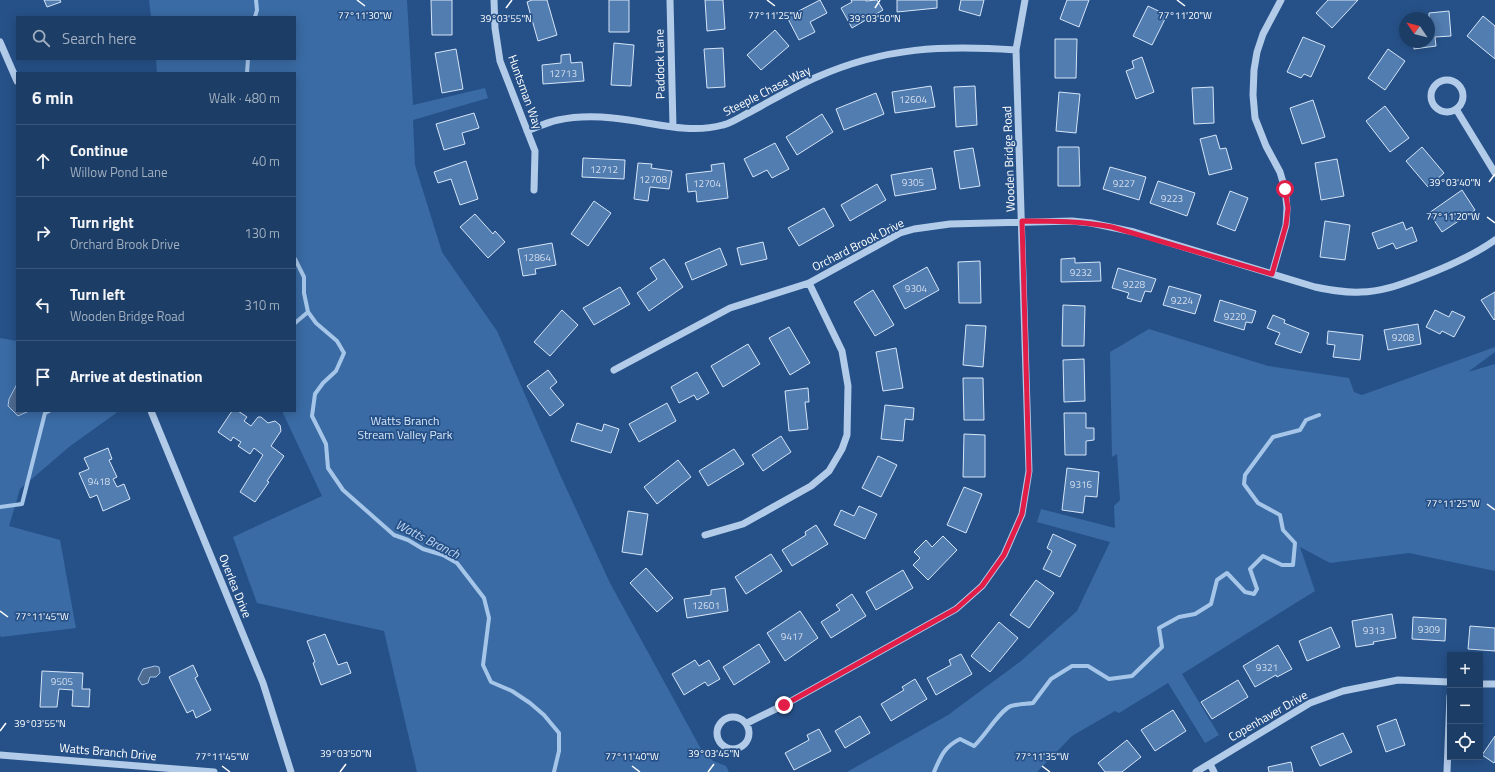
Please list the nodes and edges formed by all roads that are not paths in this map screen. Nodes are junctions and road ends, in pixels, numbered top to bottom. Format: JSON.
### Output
{"nodes":[{"id":1,"x":494,"y":0,"type":"edge"},
{"id":2,"x":670,"y":0,"type":"edge"},
{"id":3,"x":1026,"y":0,"type":"edge"},
{"id":4,"x":1281,"y":0,"type":"edge"},
{"id":5,"x":0,"y":42,"type":"edge"},
{"id":6,"x":1016,"y":50,"type":"junction"},
{"id":7,"x":16,"y":79,"type":"edge"},
{"id":8,"x":1456,"y":109,"type":"junction"},
{"id":9,"x":673,"y":127,"type":"junction"},
{"id":10,"x":527,"y":131,"type":"junction"},
{"id":11,"x":1495,"y":173,"type":"edge"},
{"id":12,"x":534,"y":190,"type":"dead end"},
{"id":13,"x":1022,"y":221,"type":"junction"},
{"id":14,"x":1495,"y":240,"type":"edge"},
{"id":15,"x":1272,"y":274,"type":"junction"},
{"id":16,"x":809,"y":283,"type":"junction"},
{"id":17,"x":614,"y":370,"type":"dead end"},
{"id":18,"x":151,"y":412,"type":"edge"},
{"id":19,"x":705,"y":535,"type":"dead end"},
{"id":20,"x":1447,"y":682,"type":"edge"},
{"id":21,"x":1483,"y":684,"type":"edge"},
{"id":22,"x":1495,"y":684,"type":"edge"},
{"id":23,"x":746,"y":723,"type":"junction"},
{"id":24,"x":1449,"y":724,"type":"edge"},
{"id":25,"x":0,"y":755,"type":"edge"},
{"id":26,"x":1210,"y":764,"type":"junction"},
{"id":27,"x":214,"y":772,"type":"edge"},
{"id":28,"x":292,"y":772,"type":"edge"},
{"id":29,"x":1196,"y":772,"type":"edge"},
{"id":30,"x":1214,"y":772,"type":"edge"},
{"id":31,"x":1446,"y":772,"type":"edge"}],
"edges":[{"from":1,"to":10,"type":"street","name":"Huntsman Way"},
{"from":2,"to":9,"type":"street","name":"Paddock Lane"},
{"from":3,"to":6,"type":"street","name":"Wooden Bridge Road"},
{"from":4,"to":15,"type":"street"},
{"from":5,"to":7,"type":"street"},
{"from":6,"to":9,"type":"street","name":"Steeple Chase Way"},
{"from":6,"to":13,"type":"street","name":"Wooden Bridge Road"},
{"from":8,"to":8,"type":"street"},
{"from":8,"to":11,"type":"street"},
{"from":9,"to":10,"type":"street","name":"Steeple Chase Way"},
{"from":10,"to":12,"type":"street","name":"Huntsman Way"},
{"from":13,"to":15,"type":"street","name":"Orchard Brook Drive"},
{"from":13,"to":16,"type":"street","name":"Orchard Brook Drive"},
{"from":13,"to":23,"type":"street","name":"Wooden Bridge Road"},
{"from":14,"to":15,"type":"street","name":"Orchard Brook Drive"},
{"from":16,"to":17,"type":"street","name":"Orchard Brook Drive"},
{"from":16,"to":19,"type":"street"},
{"from":18,"to":28,"type":"street","name":"Overlea Drive"},
{"from":20,"to":26,"type":"street","name":"Copenhaver Drive"},
{"from":21,"to":22,"type":"street"},
{"from":23,"to":23,"type":"street"},
{"from":24,"to":31,"type":"street"},
{"from":25,"to":27,"type":"street","name":"Watts Branch Drive"},
{"from":26,"to":29,"type":"street","name":"Copenhaver Drive"},
{"from":26,"to":30,"type":"street"}]}
